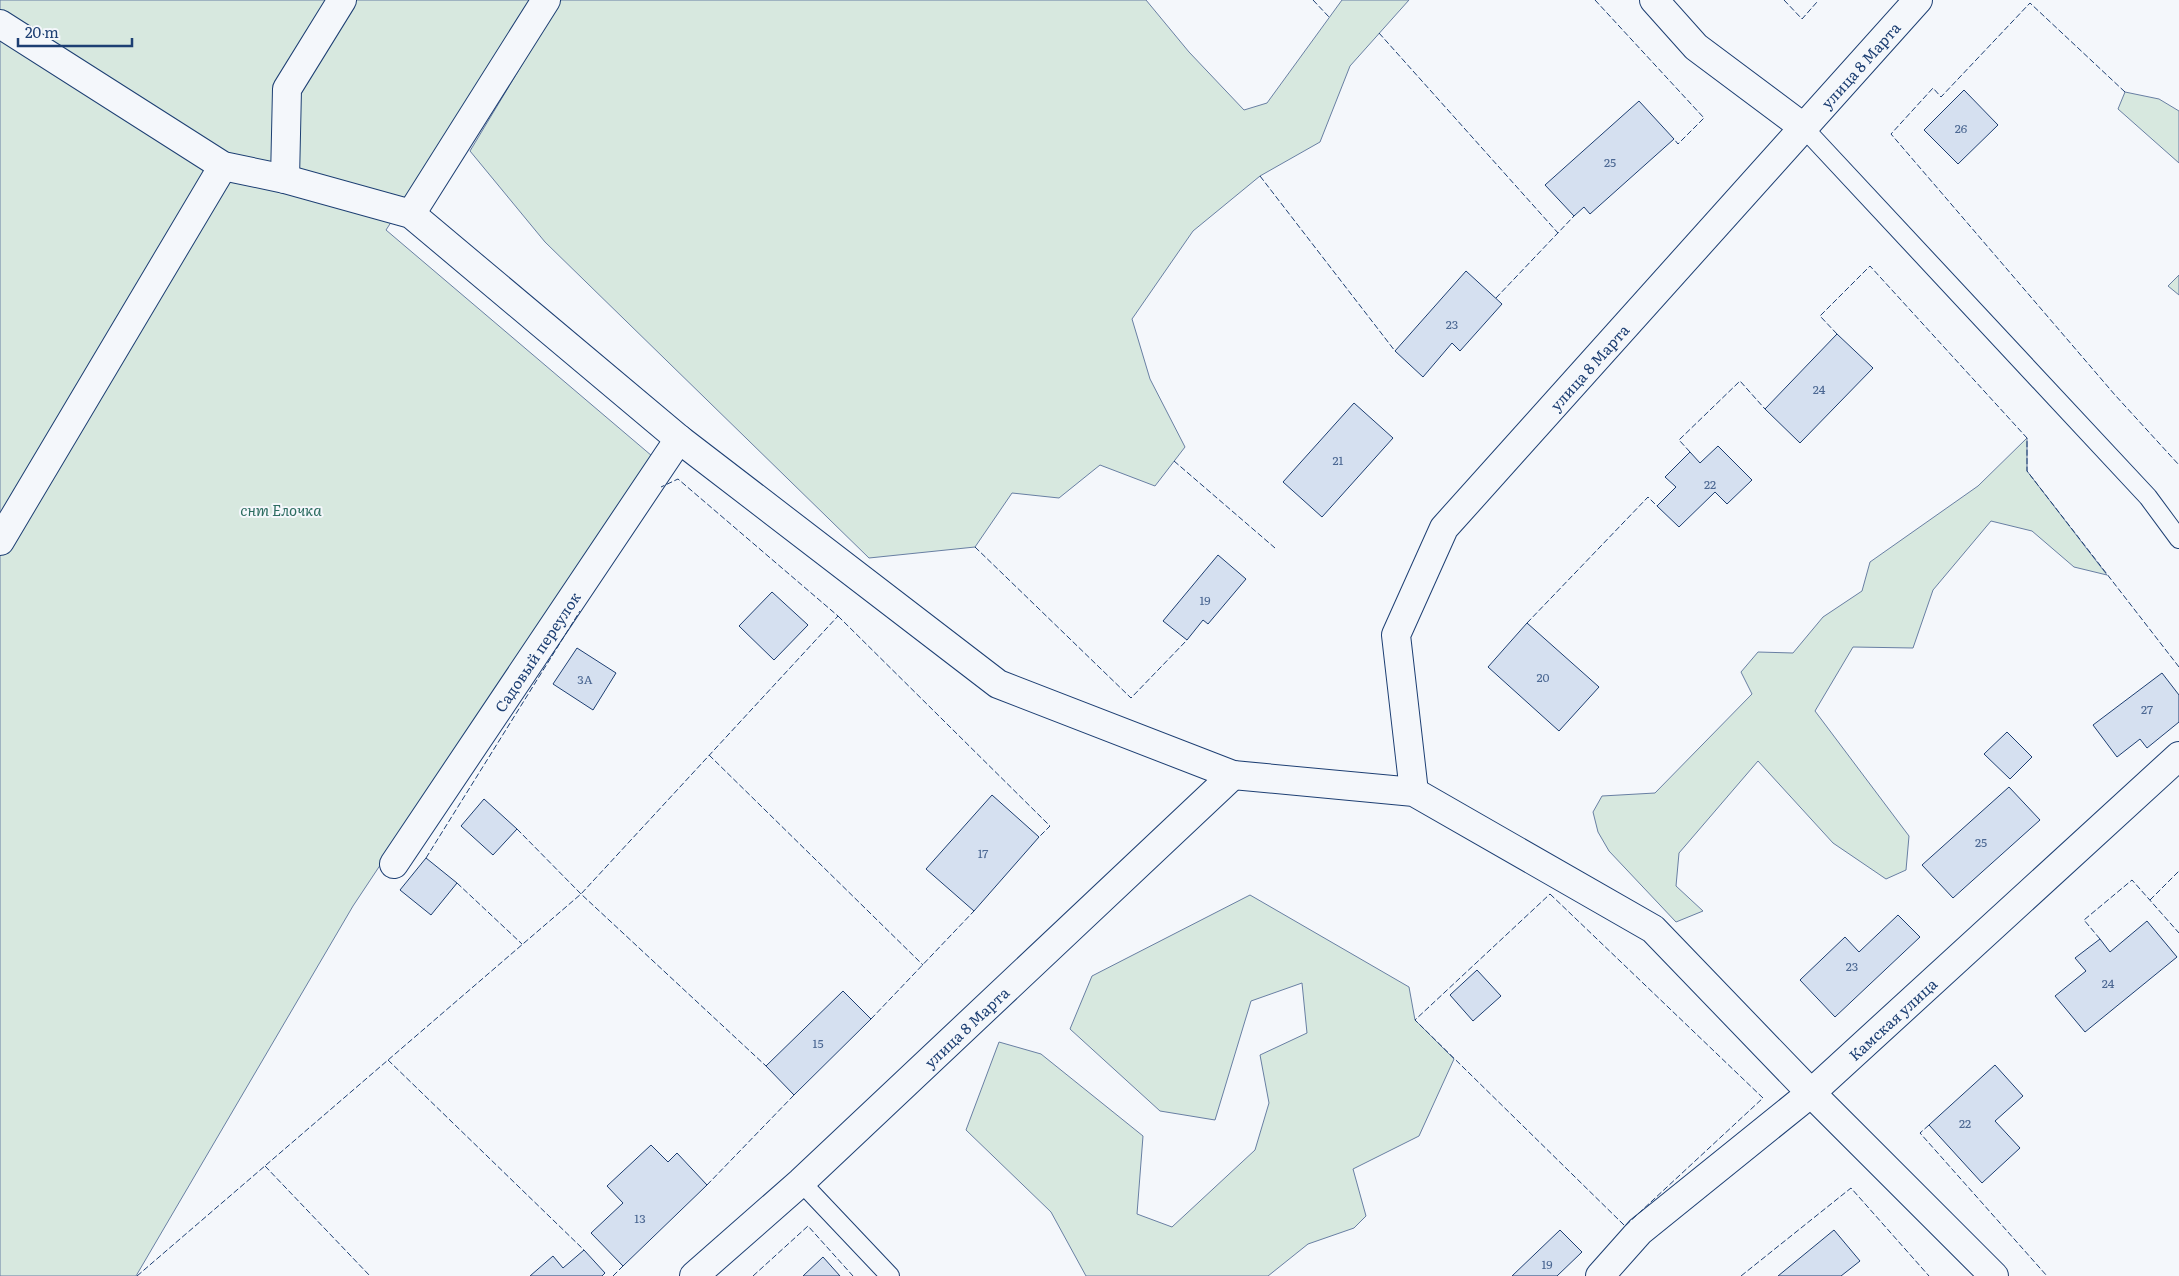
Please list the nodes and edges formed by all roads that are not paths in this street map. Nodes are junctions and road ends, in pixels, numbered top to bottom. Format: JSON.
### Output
{"nodes":[{"id":1,"x":342,"y":0,"type":"edge"},
{"id":2,"x":546,"y":0,"type":"edge"},
{"id":3,"x":1654,"y":0,"type":"edge"},
{"id":4,"x":1918,"y":0,"type":"edge"},
{"id":5,"x":0,"y":24,"type":"edge"},
{"id":6,"x":1803,"y":127,"type":"junction"},
{"id":7,"x":223,"y":166,"type":"junction"},
{"id":8,"x":285,"y":179,"type":"junction"},
{"id":9,"x":411,"y":214,"type":"junction"},
{"id":10,"x":679,"y":439,"type":"junction"},
{"id":11,"x":2179,"y":539,"type":"edge"},
{"id":12,"x":0,"y":541,"type":"edge"},
{"id":13,"x":2179,"y":756,"type":"edge"},
{"id":14,"x":1233,"y":775,"type":"junction"},
{"id":15,"x":1414,"y":792,"type":"junction"},
{"id":16,"x":394,"y":864,"type":"dead end"},
{"id":17,"x":1811,"y":1093,"type":"junction"},
{"id":18,"x":801,"y":1182,"type":"junction"},
{"id":19,"x":694,"y":1276,"type":"edge"},
{"id":20,"x":890,"y":1276,"type":"edge"},
{"id":21,"x":1600,"y":1276,"type":"edge"},
{"id":22,"x":1994,"y":1276,"type":"edge"}],
"edges":[{"from":1,"to":8,"type":"street"},
{"from":2,"to":9,"type":"street"},
{"from":3,"to":6,"type":"street"},
{"from":4,"to":6,"type":"street","name":"улица 8 Марта"},
{"from":5,"to":7,"type":"street"},
{"from":6,"to":11,"type":"lane"},
{"from":6,"to":15,"type":"street","name":"улица 8 Марта"},
{"from":7,"to":8,"type":"street"},
{"from":7,"to":12,"type":"street"},
{"from":8,"to":9,"type":"street"},
{"from":9,"to":10,"type":"street"},
{"from":10,"to":14,"type":"street"},
{"from":10,"to":16,"type":"street","name":"Садовый переулок"},
{"from":13,"to":17,"type":"street","name":"Камская улица"},
{"from":14,"to":15,"type":"street"},
{"from":14,"to":18,"type":"street","name":"улица 8 Марта"},
{"from":15,"to":17,"type":"street"},
{"from":17,"to":21,"type":"street","name":"Камская улица"},
{"from":17,"to":22,"type":"street"},
{"from":18,"to":19,"type":"street","name":"улица 8 Марта"},
{"from":18,"to":20,"type":"lane"}]}
